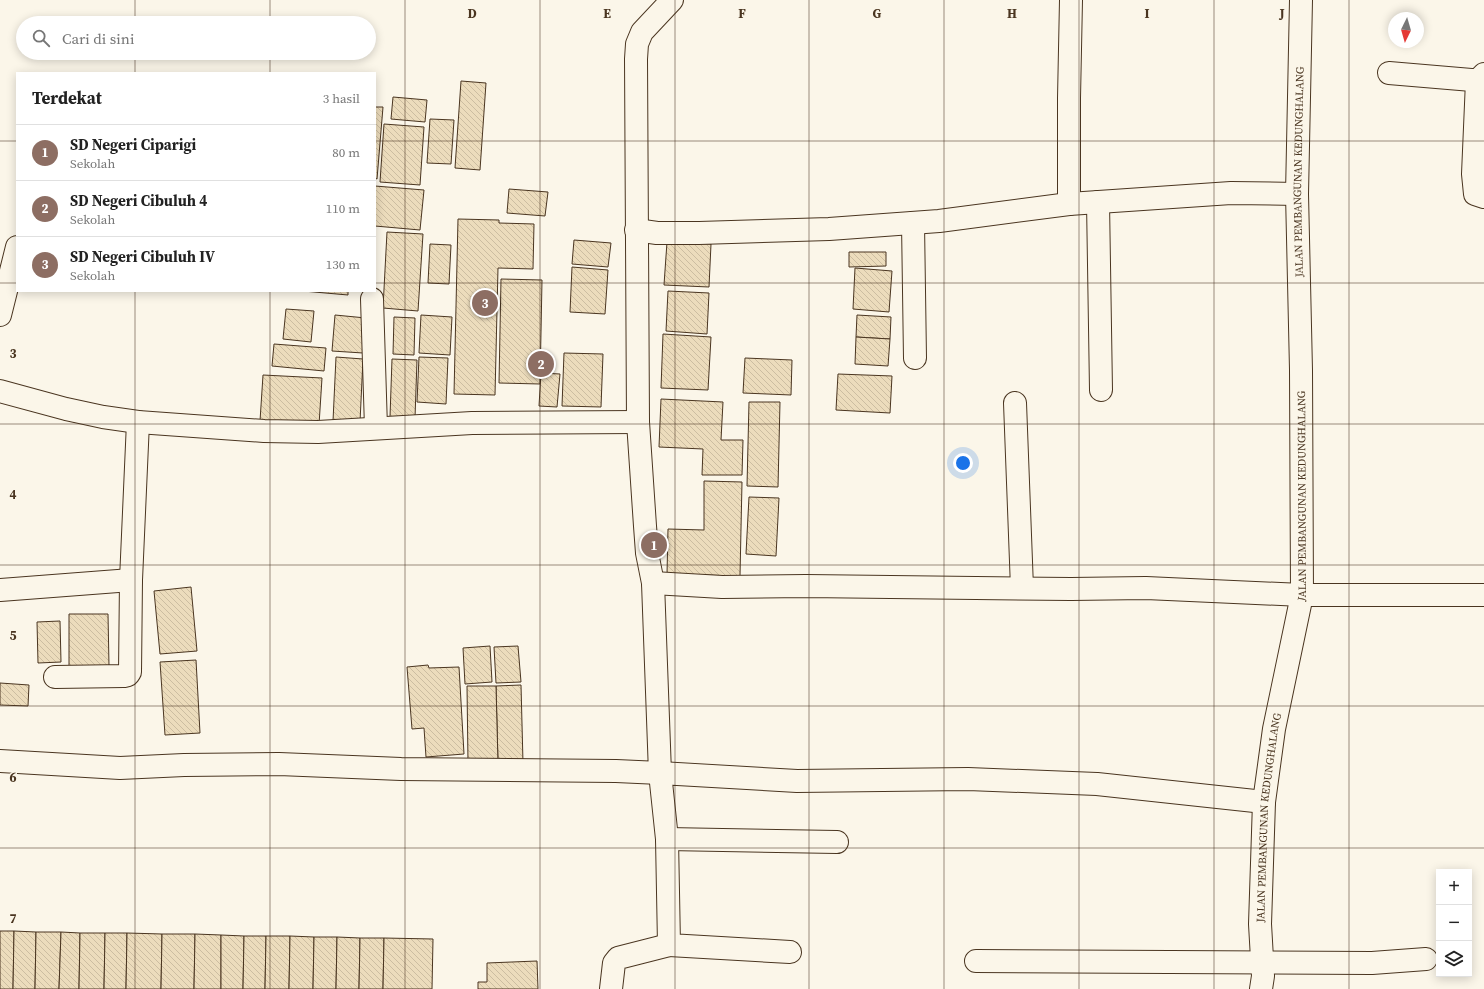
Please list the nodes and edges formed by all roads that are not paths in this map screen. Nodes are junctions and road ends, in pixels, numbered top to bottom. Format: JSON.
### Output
{"nodes":[{"id":1,"x":672,"y":0,"type":"edge"},
{"id":2,"x":1071,"y":0,"type":"edge"},
{"id":3,"x":1301,"y":0,"type":"edge"},
{"id":4,"x":1389,"y":73,"type":"dead end"},
{"id":5,"x":1482,"y":78,"type":"edge"},
{"id":6,"x":1298,"y":194,"type":"junction"},
{"id":7,"x":1484,"y":197,"type":"edge"},
{"id":8,"x":1098,"y":202,"type":"junction"},
{"id":9,"x":1069,"y":204,"type":"junction"},
{"id":10,"x":913,"y":223,"type":"junction"},
{"id":11,"x":636,"y":230,"type":"junction"},
{"id":12,"x":16,"y":250,"type":"edge"},
{"id":13,"x":372,"y":299,"type":"dead end"},
{"id":14,"x":0,"y":315,"type":"edge"},
{"id":15,"x":915,"y":358,"type":"dead end"},
{"id":16,"x":1101,"y":390,"type":"dead end"},
{"id":17,"x":0,"y":391,"type":"edge"},
{"id":18,"x":1015,"y":403,"type":"dead end"},
{"id":19,"x":138,"y":422,"type":"junction"},
{"id":20,"x":638,"y":422,"type":"junction"},
{"id":21,"x":376,"y":428,"type":"junction"},
{"id":22,"x":131,"y":580,"type":"junction"},
{"id":23,"x":653,"y":583,"type":"junction"},
{"id":24,"x":1022,"y":588,"type":"junction"},
{"id":25,"x":0,"y":590,"type":"edge"},
{"id":26,"x":1302,"y":595,"type":"junction"},
{"id":27,"x":1484,"y":595,"type":"edge"},
{"id":28,"x":54,"y":677,"type":"dead end"},
{"id":29,"x":0,"y":761,"type":"edge"},
{"id":30,"x":660,"y":773,"type":"junction"},
{"id":31,"x":1264,"y":802,"type":"junction"},
{"id":32,"x":667,"y":839,"type":"junction"},
{"id":33,"x":836,"y":842,"type":"dead end"},
{"id":34,"x":669,"y":945,"type":"junction"},
{"id":35,"x":790,"y":952,"type":"dead end"},
{"id":36,"x":1426,"y":959,"type":"dead end"},
{"id":37,"x":976,"y":962,"type":"dead end"},
{"id":38,"x":1262,"y":962,"type":"junction"},
{"id":39,"x":611,"y":989,"type":"edge"},
{"id":40,"x":1261,"y":989,"type":"edge"}],
"edges":[{"from":1,"to":11,"type":"street"},
{"from":2,"to":9,"type":"street"},
{"from":3,"to":6,"type":"street","name":"JALAN PEMBANGUNAN KEDUNGHALANG"},
{"from":4,"to":5,"type":"street"},
{"from":5,"to":7,"type":"street"},
{"from":6,"to":8,"type":"street"},
{"from":6,"to":26,"type":"street","name":"JALAN PEMBANGUNAN KEDUNGHALANG"},
{"from":8,"to":9,"type":"street"},
{"from":8,"to":16,"type":"street"},
{"from":9,"to":10,"type":"street"},
{"from":10,"to":11,"type":"street"},
{"from":10,"to":15,"type":"street"},
{"from":11,"to":20,"type":"street"},
{"from":12,"to":14,"type":"street"},
{"from":13,"to":21,"type":"street"},
{"from":17,"to":19,"type":"street"},
{"from":18,"to":24,"type":"street"},
{"from":19,"to":21,"type":"street"},
{"from":19,"to":22,"type":"street"},
{"from":20,"to":21,"type":"street"},
{"from":20,"to":23,"type":"street"},
{"from":22,"to":25,"type":"street"},
{"from":22,"to":28,"type":"street"},
{"from":23,"to":24,"type":"street"},
{"from":23,"to":30,"type":"street"},
{"from":24,"to":26,"type":"street"},
{"from":26,"to":27,"type":"street"},
{"from":26,"to":31,"type":"street","name":"JALAN PEMBANGUNAN KEDUNGHALANG"},
{"from":29,"to":30,"type":"street"},
{"from":30,"to":31,"type":"street"},
{"from":30,"to":32,"type":"street"},
{"from":31,"to":38,"type":"street","name":"JALAN PEMBANGUNAN KEDUNGHALANG"},
{"from":32,"to":33,"type":"street"},
{"from":32,"to":34,"type":"street"},
{"from":34,"to":35,"type":"street"},
{"from":34,"to":39,"type":"street"},
{"from":36,"to":38,"type":"street"},
{"from":37,"to":38,"type":"street"},
{"from":38,"to":40,"type":"street","name":"JALAN PEMBANGUNAN KEDUNGHALANG"}]}
